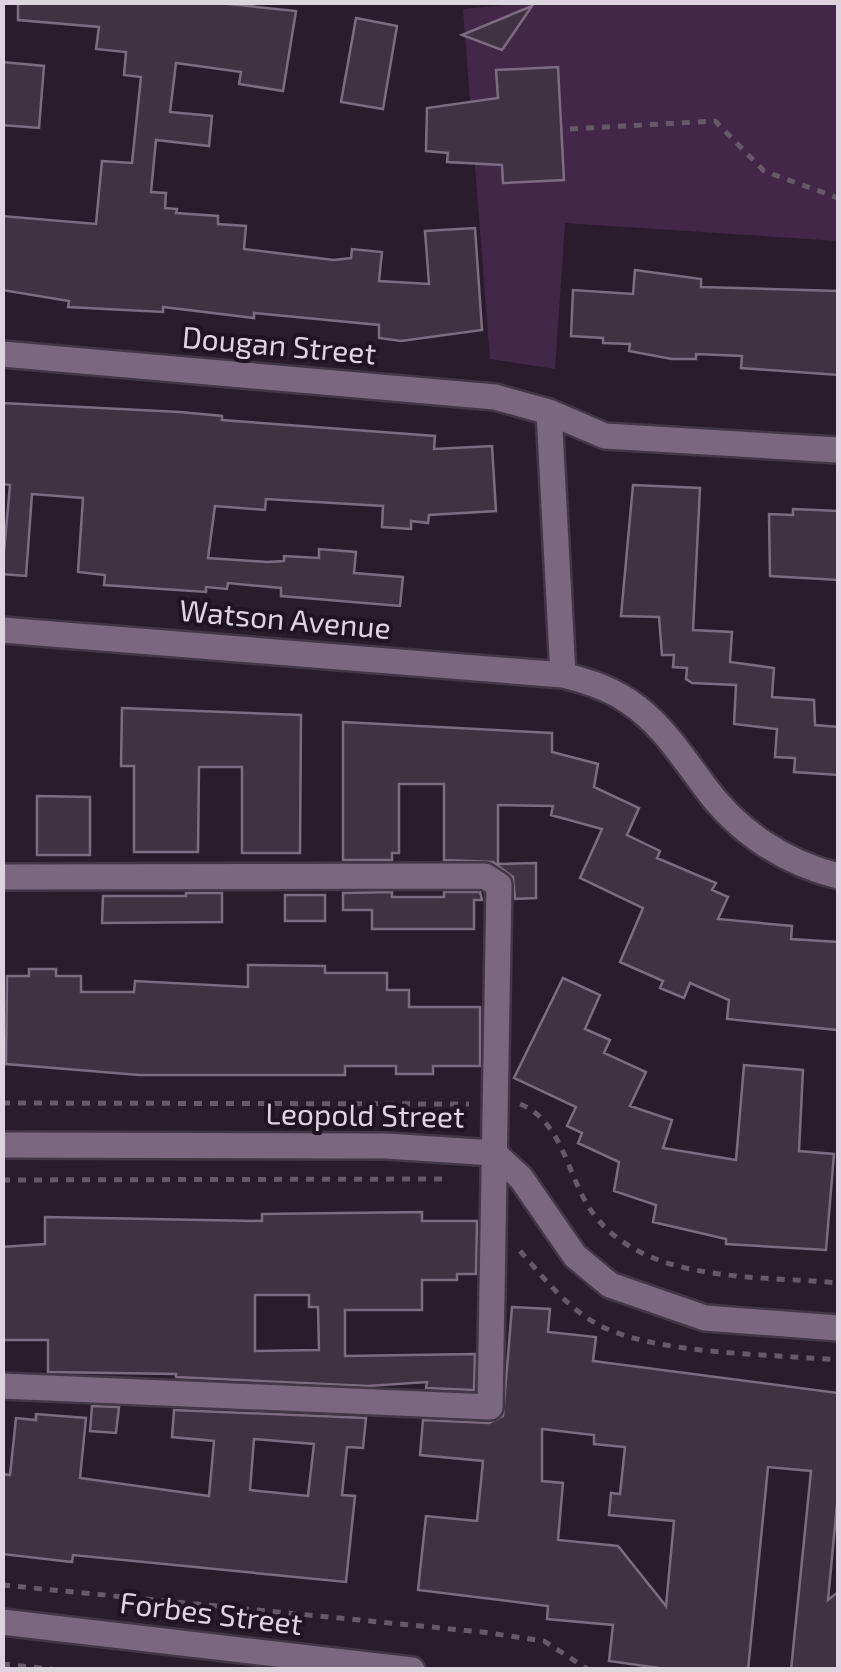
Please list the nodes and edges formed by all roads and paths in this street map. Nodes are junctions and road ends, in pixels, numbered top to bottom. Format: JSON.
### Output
{"nodes":[{"id":1,"x":570,"y":129,"type":"dead end"},
{"id":2,"x":838,"y":198,"type":"edge"},
{"id":3,"x":2,"y":354,"type":"edge"},
{"id":4,"x":548,"y":412,"type":"junction"},
{"id":5,"x":838,"y":450,"type":"edge"},
{"id":6,"x":2,"y":630,"type":"edge"},
{"id":7,"x":563,"y":675,"type":"junction"},
{"id":8,"x":838,"y":876,"type":"edge"},
{"id":9,"x":2,"y":877,"type":"edge"},
{"id":10,"x":2,"y":1145,"type":"edge"},
{"id":11,"x":494,"y":1154,"type":"junction"},
{"id":12,"x":448,"y":1179,"type":"dead end"},
{"id":13,"x":2,"y":1180,"type":"edge"},
{"id":14,"x":838,"y":1328,"type":"edge"},
{"id":15,"x":2,"y":1386,"type":"edge"},
{"id":16,"x":2,"y":1585,"type":"edge"},
{"id":17,"x":2,"y":1622,"type":"edge"},
{"id":18,"x":2,"y":1664,"type":"edge"},
{"id":19,"x":60,"y":1670,"type":"edge"},
{"id":20,"x":412,"y":1670,"type":"edge"},
{"id":21,"x":590,"y":1670,"type":"edge"}],
"edges":[{"from":1,"to":2,"type":"path"},
{"from":3,"to":4,"type":"street","name":"Dougan Street"},
{"from":4,"to":5,"type":"street","name":"Dougan Street"},
{"from":4,"to":7,"type":"street"},
{"from":6,"to":7,"type":"street","name":"Watson Avenue"},
{"from":7,"to":8,"type":"street","name":"Watson Avenue"},
{"from":9,"to":11,"type":"street"},
{"from":10,"to":11,"type":"street","name":"Leopold Street"},
{"from":11,"to":14,"type":"street","name":"Leopold Street"},
{"from":11,"to":15,"type":"street"},
{"from":12,"to":13,"type":"path"},
{"from":16,"to":21,"type":"path"},
{"from":17,"to":20,"type":"street","name":"Forbes Street"},
{"from":18,"to":19,"type":"path"}]}
